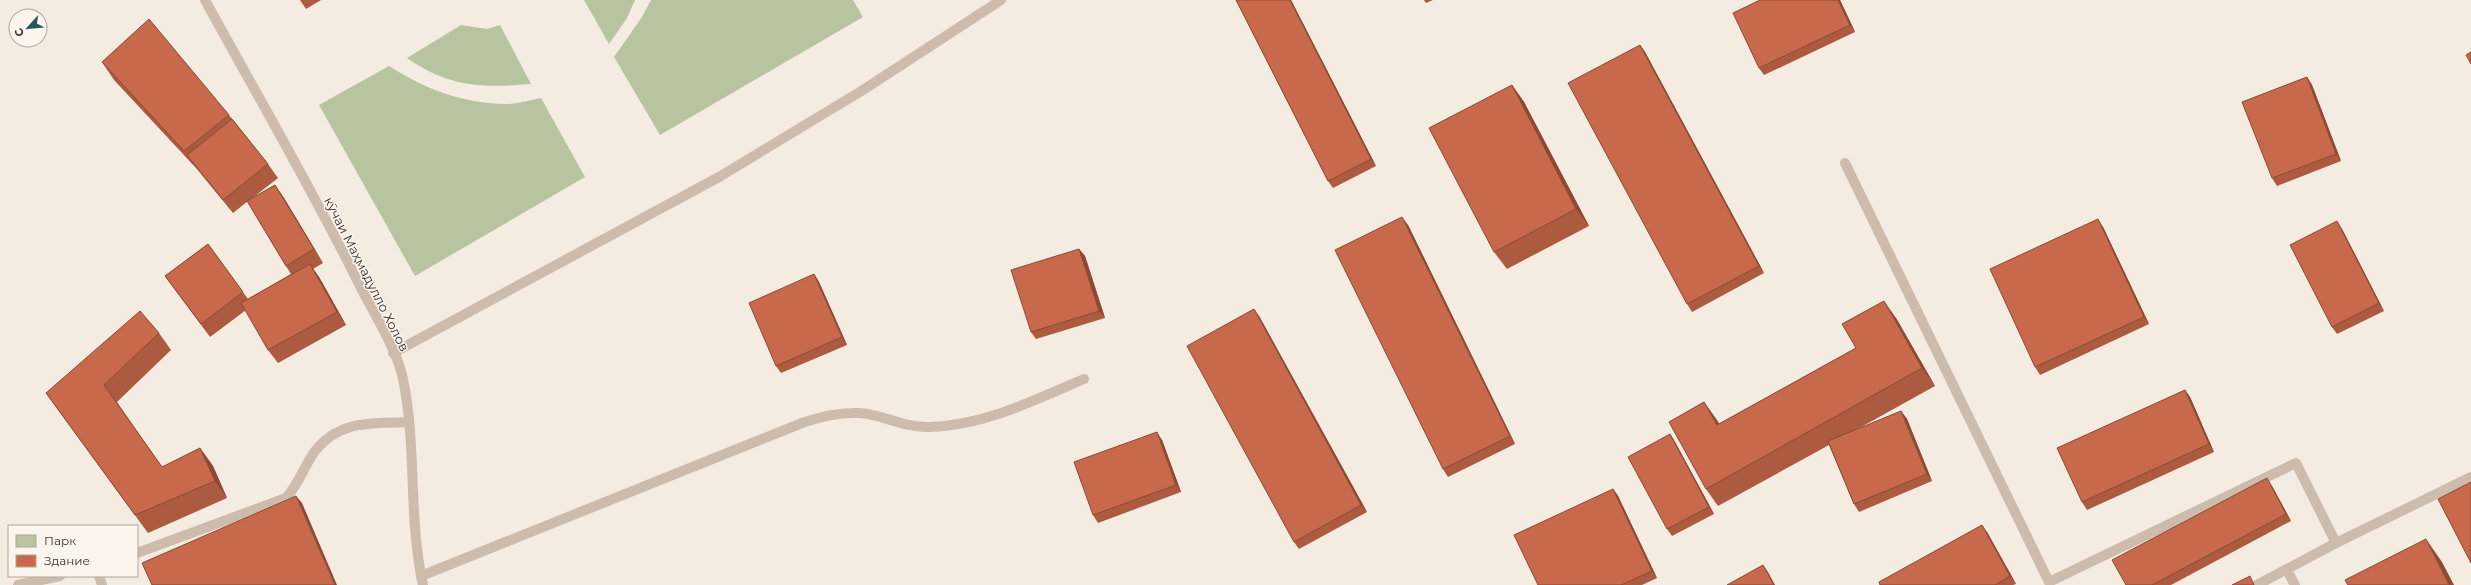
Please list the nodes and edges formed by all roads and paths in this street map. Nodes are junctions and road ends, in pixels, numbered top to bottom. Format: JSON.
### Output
{"nodes":[{"id":1,"x":205,"y":0,"type":"edge"},
{"id":2,"x":1001,"y":0,"type":"edge"},
{"id":3,"x":1844,"y":163,"type":"dead end"},
{"id":4,"x":394,"y":353,"type":"junction"},
{"id":5,"x":1084,"y":379,"type":"dead end"},
{"id":6,"x":409,"y":422,"type":"junction"},
{"id":7,"x":2471,"y":477,"type":"edge"},
{"id":8,"x":2336,"y":543,"type":"junction"},
{"id":9,"x":138,"y":553,"type":"edge"},
{"id":10,"x":2287,"y":570,"type":"junction"},
{"id":11,"x":55,"y":577,"type":"edge"},
{"id":12,"x":422,"y":581,"type":"edge"},
{"id":13,"x":18,"y":585,"type":"edge"},
{"id":14,"x":2257,"y":585,"type":"edge"},
{"id":15,"x":2295,"y":585,"type":"edge"}],
"edges":[{"from":1,"to":4,"type":"lane","name":"кӯчаи Маҳмадулло Холов"},
{"from":2,"to":4,"type":"lane"},
{"from":3,"to":8,"type":"lane"},
{"from":4,"to":6,"type":"lane","name":"кӯчаи Маҳмадулло Холов"},
{"from":5,"to":12,"type":"lane"},
{"from":6,"to":9,"type":"lane"},
{"from":6,"to":12,"type":"lane","name":"кӯчаи Маҳмадулло Холов"},
{"from":7,"to":8,"type":"lane"},
{"from":8,"to":10,"type":"lane"},
{"from":10,"to":14,"type":"lane"},
{"from":10,"to":15,"type":"lane"},
{"from":11,"to":13,"type":"lane"}]}
